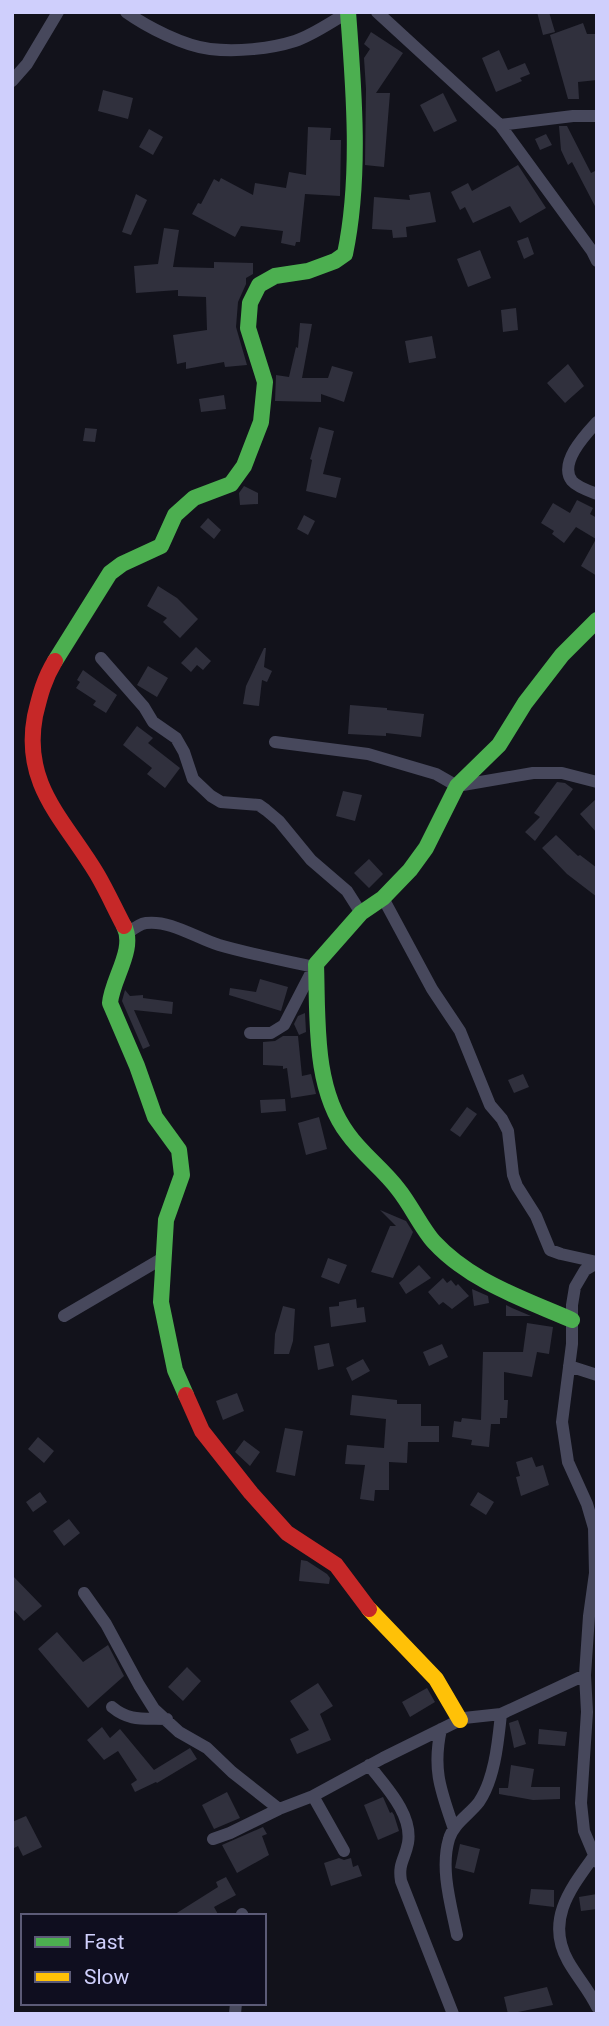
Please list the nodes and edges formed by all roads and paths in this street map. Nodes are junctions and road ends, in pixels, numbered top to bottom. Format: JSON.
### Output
{"nodes":[{"id":1,"x":58,"y":12,"type":"edge"},
{"id":2,"x":127,"y":12,"type":"edge"},
{"id":3,"x":347,"y":12,"type":"edge"},
{"id":4,"x":377,"y":12,"type":"edge"},
{"id":5,"x":12,"y":81,"type":"edge"},
{"id":6,"x":597,"y":116,"type":"edge"},
{"id":7,"x":500,"y":125,"type":"junction"},
{"id":8,"x":597,"y":261,"type":"edge"},
{"id":9,"x":597,"y":422,"type":"edge"},
{"id":10,"x":597,"y":494,"type":"edge"},
{"id":11,"x":597,"y":620,"type":"edge"},
{"id":12,"x":101,"y":658,"type":"dead end"},
{"id":13,"x":275,"y":742,"type":"dead end"},
{"id":14,"x":597,"y":782,"type":"edge"},
{"id":15,"x":457,"y":786,"type":"junction"},
{"id":16,"x":383,"y":898,"type":"junction"},
{"id":17,"x":361,"y":913,"type":"junction"},
{"id":18,"x":128,"y":933,"type":"junction"},
{"id":19,"x":315,"y":966,"type":"junction"},
{"id":20,"x":250,"y":1033,"type":"dead end"},
{"id":21,"x":163,"y":1258,"type":"junction"},
{"id":22,"x":597,"y":1262,"type":"edge"},
{"id":23,"x":64,"y":1316,"type":"dead end"},
{"id":24,"x":572,"y":1320,"type":"junction"},
{"id":25,"x":569,"y":1366,"type":"junction"},
{"id":26,"x":597,"y":1376,"type":"edge"},
{"id":27,"x":596,"y":1574,"type":"edge"},
{"id":28,"x":84,"y":1593,"type":"dead end"},
{"id":29,"x":585,"y":1675,"type":"junction"},
{"id":30,"x":112,"y":1707,"type":"dead end"},
{"id":31,"x":592,"y":1713,"type":"edge"},
{"id":32,"x":501,"y":1714,"type":"junction"},
{"id":33,"x":167,"y":1719,"type":"junction"},
{"id":34,"x":460,"y":1720,"type":"junction"},
{"id":35,"x":441,"y":1729,"type":"junction"},
{"id":36,"x":369,"y":1765,"type":"junction"},
{"id":37,"x":313,"y":1796,"type":"junction"},
{"id":38,"x":279,"y":1809,"type":"junction"},
{"id":39,"x":454,"y":1829,"type":"junction"},
{"id":40,"x":213,"y":1839,"type":"dead end"},
{"id":41,"x":344,"y":1851,"type":"dead end"},
{"id":42,"x":595,"y":1859,"type":"edge"},
{"id":43,"x":457,"y":1935,"type":"dead end"},
{"id":44,"x":597,"y":2007,"type":"edge"},
{"id":45,"x":453,"y":2014,"type":"edge"}],
"edges":[{"from":1,"to":5,"type":"street"},
{"from":2,"to":3,"type":"street"},
{"from":3,"to":18,"type":"street"},
{"from":4,"to":7,"type":"street"},
{"from":6,"to":7,"type":"street"},
{"from":7,"to":8,"type":"street"},
{"from":9,"to":10,"type":"street"},
{"from":11,"to":15,"type":"street"},
{"from":12,"to":17,"type":"street"},
{"from":13,"to":15,"type":"street"},
{"from":14,"to":15,"type":"street"},
{"from":15,"to":16,"type":"street"},
{"from":16,"to":17,"type":"street"},
{"from":16,"to":22,"type":"street"},
{"from":17,"to":19,"type":"street"},
{"from":18,"to":19,"type":"street"},
{"from":18,"to":21,"type":"street"},
{"from":19,"to":20,"type":"street"},
{"from":19,"to":24,"type":"street"},
{"from":21,"to":23,"type":"street"},
{"from":21,"to":34,"type":"street"},
{"from":22,"to":24,"type":"street"},
{"from":24,"to":25,"type":"street"},
{"from":25,"to":26,"type":"street"},
{"from":25,"to":27,"type":"street"},
{"from":27,"to":29,"type":"street"},
{"from":28,"to":33,"type":"street"},
{"from":29,"to":31,"type":"street"},
{"from":29,"to":32,"type":"street"},
{"from":30,"to":33,"type":"street"},
{"from":31,"to":42,"type":"street"},
{"from":32,"to":34,"type":"street"},
{"from":32,"to":39,"type":"street"},
{"from":33,"to":38,"type":"street"},
{"from":34,"to":35,"type":"street"},
{"from":35,"to":36,"type":"street"},
{"from":35,"to":39,"type":"street"},
{"from":36,"to":37,"type":"street"},
{"from":36,"to":45,"type":"street"},
{"from":37,"to":38,"type":"street"},
{"from":37,"to":41,"type":"street"},
{"from":38,"to":40,"type":"street"},
{"from":39,"to":43,"type":"street"},
{"from":42,"to":44,"type":"street"}]}
